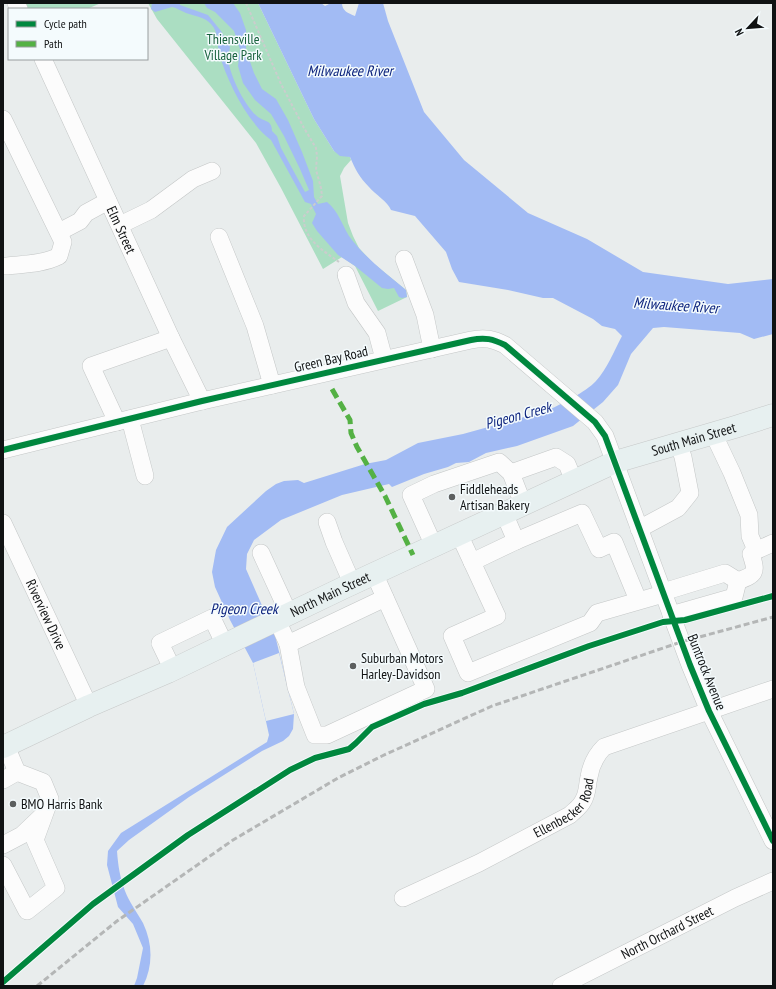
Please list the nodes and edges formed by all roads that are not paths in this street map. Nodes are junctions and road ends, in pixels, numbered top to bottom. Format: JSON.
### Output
{"nodes":[{"id":1,"x":43,"y":60,"type":"edge"},
{"id":2,"x":3,"y":119,"type":"edge"},
{"id":3,"x":212,"y":171,"type":"dead end"},
{"id":4,"x":114,"y":212,"type":"junction"},
{"id":5,"x":59,"y":232,"type":"junction"},
{"id":6,"x":219,"y":237,"type":"dead end"},
{"id":7,"x":404,"y":259,"type":"dead end"},
{"id":8,"x":8,"y":266,"type":"dead end"},
{"id":9,"x":346,"y":276,"type":"road end"},
{"id":10,"x":172,"y":338,"type":"junction"},
{"id":11,"x":432,"y":348,"type":"junction"},
{"id":12,"x":384,"y":359,"type":"junction"},
{"id":13,"x":272,"y":385,"type":"junction"},
{"id":14,"x":202,"y":401,"type":"junction"},
{"id":15,"x":773,"y":414,"type":"edge"},
{"id":16,"x":123,"y":420,"type":"junction"},
{"id":17,"x":713,"y":433,"type":"junction"},
{"id":18,"x":678,"y":443,"type":"junction"},
{"id":19,"x":3,"y":450,"type":"edge"},
{"id":20,"x":615,"y":462,"type":"junction"},
{"id":21,"x":511,"y":473,"type":"junction"},
{"id":22,"x":145,"y":476,"type":"dead end"},
{"id":23,"x":574,"y":481,"type":"junction"},
{"id":24,"x":514,"y":509,"type":"junction"},
{"id":25,"x":327,"y":522,"type":"dead end"},
{"id":26,"x":3,"y":523,"type":"edge"},
{"id":27,"x":639,"y":529,"type":"junction"},
{"id":28,"x":459,"y":534,"type":"junction"},
{"id":29,"x":516,"y":541,"type":"junction"},
{"id":30,"x":773,"y":543,"type":"edge"},
{"id":31,"x":434,"y":546,"type":"junction"},
{"id":32,"x":756,"y":550,"type":"junction"},
{"id":33,"x":261,"y":553,"type":"dead end"},
{"id":34,"x":472,"y":562,"type":"junction"},
{"id":35,"x":374,"y":573,"type":"junction"},
{"id":36,"x":738,"y":581,"type":"junction"},
{"id":37,"x":352,"y":583,"type":"junction"},
{"id":38,"x":663,"y":593,"type":"junction"},
{"id":39,"x":385,"y":598,"type":"junction"},
{"id":40,"x":638,"y":600,"type":"junction"},
{"id":41,"x":671,"y":615,"type":"junction"},
{"id":42,"x":283,"y":617,"type":"junction"},
{"id":43,"x":232,"y":642,"type":"junction"},
{"id":44,"x":288,"y":644,"type":"junction"},
{"id":45,"x":173,"y":670,"type":"junction"},
{"id":46,"x":773,"y":689,"type":"edge"},
{"id":47,"x":89,"y":706,"type":"junction"},
{"id":48,"x":709,"y":711,"type":"junction"},
{"id":49,"x":4,"y":747,"type":"edge"},
{"id":50,"x":10,"y":776,"type":"edge"},
{"id":51,"x":47,"y":806,"type":"junction"},
{"id":52,"x":773,"y":841,"type":"edge"},
{"id":53,"x":3,"y":845,"type":"edge"},
{"id":54,"x":3,"y":865,"type":"edge"},
{"id":55,"x":773,"y":880,"type":"edge"},
{"id":56,"x":403,"y":898,"type":"dead end"},
{"id":57,"x":562,"y":986,"type":"edge"}],
"edges":[{"from":1,"to":4,"type":"street","name":"Elm Street"},
{"from":2,"to":5,"type":"street"},
{"from":3,"to":4,"type":"street"},
{"from":4,"to":5,"type":"street"},
{"from":4,"to":10,"type":"street","name":"Elm Street"},
{"from":5,"to":8,"type":"street"},
{"from":6,"to":13,"type":"street"},
{"from":7,"to":11,"type":"street"},
{"from":9,"to":12,"type":"street"},
{"from":10,"to":14,"type":"street","name":"Elm Street"},
{"from":10,"to":16,"type":"street"},
{"from":11,"to":12,"type":"street","name":"Green Bay Road"},
{"from":11,"to":20,"type":"street","name":"Green Bay Road"},
{"from":12,"to":13,"type":"street","name":"Green Bay Road"},
{"from":13,"to":14,"type":"street","name":"Green Bay Road"},
{"from":14,"to":16,"type":"street","name":"Green Bay Road"},
{"from":15,"to":17,"type":"main road","name":"South Main Street"},
{"from":16,"to":19,"type":"street","name":"Green Bay Road"},
{"from":16,"to":22,"type":"street"},
{"from":17,"to":18,"type":"main road","name":"South Main Street"},
{"from":17,"to":32,"type":"street"},
{"from":18,"to":20,"type":"main road","name":"South Main Street"},
{"from":18,"to":27,"type":"street"},
{"from":20,"to":23,"type":"main road","name":"North Main Street"},
{"from":20,"to":27,"type":"street","name":"Buntrock Avenue"},
{"from":21,"to":23,"type":"street"},
{"from":21,"to":24,"type":"street"},
{"from":21,"to":31,"type":"street"},
{"from":23,"to":24,"type":"main road","name":"North Main Street"},
{"from":24,"to":28,"type":"main road","name":"North Main Street"},
{"from":24,"to":29,"type":"street"},
{"from":25,"to":37,"type":"street"},
{"from":26,"to":47,"type":"street","name":"Riverview Drive"},
{"from":27,"to":38,"type":"street","name":"Buntrock Avenue"},
{"from":28,"to":31,"type":"main road","name":"North Main Street"},
{"from":28,"to":34,"type":"street"},
{"from":29,"to":34,"type":"street"},
{"from":29,"to":40,"type":"street"},
{"from":30,"to":32,"type":"street"},
{"from":31,"to":35,"type":"main road","name":"North Main Street"},
{"from":32,"to":36,"type":"street"},
{"from":33,"to":42,"type":"street"},
{"from":34,"to":40,"type":"street"},
{"from":35,"to":37,"type":"main road","name":"North Main Street"},
{"from":35,"to":39,"type":"street"},
{"from":36,"to":38,"type":"street"},
{"from":36,"to":41,"type":"street"},
{"from":37,"to":42,"type":"main road","name":"North Main Street"},
{"from":38,"to":40,"type":"street"},
{"from":38,"to":41,"type":"street","name":"Buntrock Avenue"},
{"from":39,"to":44,"type":"street"},
{"from":39,"to":44,"type":"street"},
{"from":41,"to":48,"type":"street","name":"Buntrock Avenue"},
{"from":42,"to":43,"type":"main road","name":"North Main Street"},
{"from":42,"to":44,"type":"street"},
{"from":43,"to":45,"type":"main road","name":"North Main Street"},
{"from":43,"to":45,"type":"street"},
{"from":45,"to":47,"type":"main road","name":"North Main Street"},
{"from":46,"to":48,"type":"street","name":"Ellenbecker Road"},
{"from":47,"to":49,"type":"main road","name":"North Main Street"},
{"from":48,"to":52,"type":"street","name":"Buntrock Avenue"},
{"from":48,"to":56,"type":"street","name":"Ellenbecker Road"},
{"from":49,"to":50,"type":"street"},
{"from":50,"to":51,"type":"street"},
{"from":51,"to":53,"type":"street"},
{"from":51,"to":54,"type":"street"},
{"from":55,"to":57,"type":"street","name":"North Orchard Street"}]}
